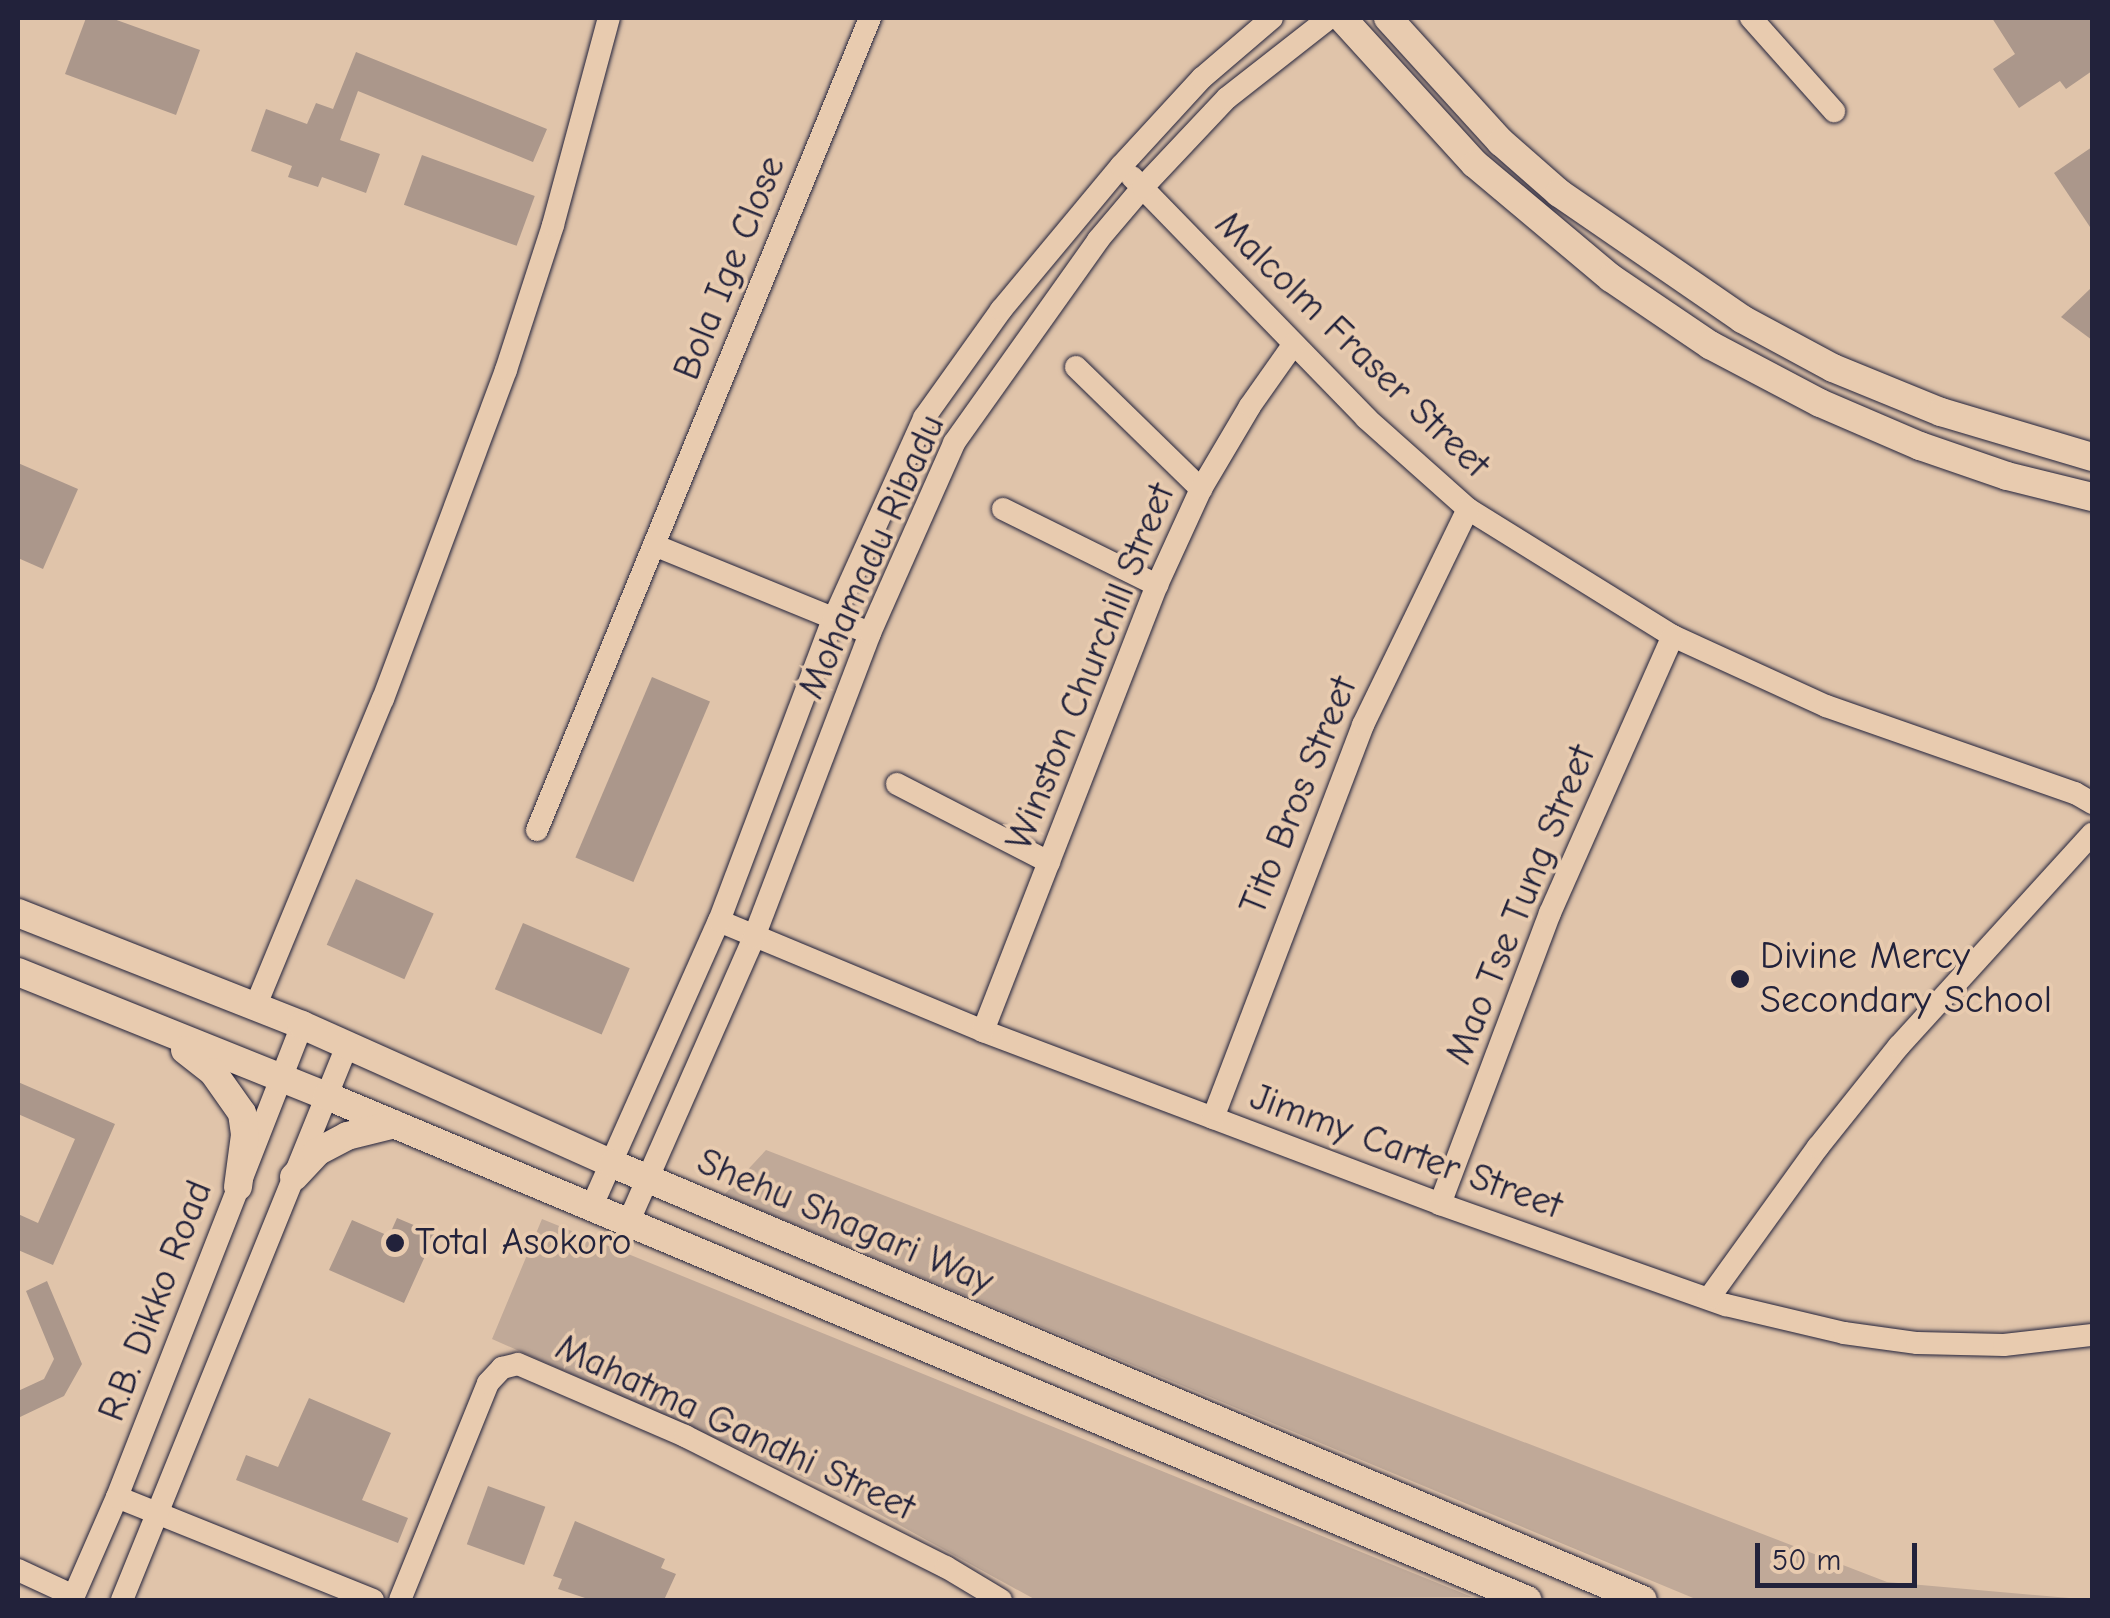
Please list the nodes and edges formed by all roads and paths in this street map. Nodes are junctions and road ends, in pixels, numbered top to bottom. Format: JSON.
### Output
{"nodes":[{"id":1,"x":609,"y":18,"type":"edge"},
{"id":2,"x":870,"y":18,"type":"edge"},
{"id":3,"x":1272,"y":18,"type":"edge"},
{"id":4,"x":1329,"y":18,"type":"edge"},
{"id":5,"x":1342,"y":18,"type":"edge"},
{"id":6,"x":1388,"y":18,"type":"edge"},
{"id":7,"x":1752,"y":18,"type":"edge"},
{"id":8,"x":1834,"y":112,"type":"dead end"},
{"id":9,"x":1121,"y":166,"type":"junction"},
{"id":10,"x":1144,"y":187,"type":"junction"},
{"id":11,"x":1293,"y":345,"type":"junction"},
{"id":12,"x":1076,"y":367,"type":"dead end"},
{"id":13,"x":2092,"y":457,"type":"edge"},
{"id":14,"x":1201,"y":488,"type":"junction"},
{"id":15,"x":2092,"y":497,"type":"edge"},
{"id":16,"x":1468,"y":508,"type":"junction"},
{"id":17,"x":1003,"y":509,"type":"dead end"},
{"id":18,"x":654,"y":545,"type":"junction"},
{"id":19,"x":1157,"y":585,"type":"junction"},
{"id":20,"x":833,"y":620,"type":"junction"},
{"id":21,"x":870,"y":633,"type":"junction"},
{"id":22,"x":1673,"y":636,"type":"junction"},
{"id":23,"x":897,"y":784,"type":"dead end"},
{"id":24,"x":2092,"y":803,"type":"edge"},
{"id":25,"x":536,"y":830,"type":"dead end"},
{"id":26,"x":2092,"y":834,"type":"edge"},
{"id":27,"x":1049,"y":862,"type":"junction"},
{"id":28,"x":18,"y":913,"type":"edge"},
{"id":29,"x":718,"y":920,"type":"junction"},
{"id":30,"x":754,"y":937,"type":"junction"},
{"id":31,"x":18,"y":972,"type":"edge"},
{"id":32,"x":256,"y":1005,"type":"junction"},
{"id":33,"x":302,"y":1025,"type":"junction"},
{"id":34,"x":161,"y":1030,"type":"junction"},
{"id":35,"x":983,"y":1030,"type":"junction"},
{"id":36,"x":348,"y":1046,"type":"junction"},
{"id":37,"x":280,"y":1078,"type":"junction"},
{"id":38,"x":327,"y":1096,"type":"junction"},
{"id":39,"x":1213,"y":1118,"type":"junction"},
{"id":40,"x":394,"y":1124,"type":"junction"},
{"id":41,"x":612,"y":1164,"type":"junction"},
{"id":42,"x":294,"y":1178,"type":"junction"},
{"id":43,"x":650,"y":1180,"type":"junction"},
{"id":44,"x":238,"y":1187,"type":"junction"},
{"id":45,"x":1440,"y":1204,"type":"junction"},
{"id":46,"x":592,"y":1208,"type":"junction"},
{"id":47,"x":628,"y":1223,"type":"junction"},
{"id":48,"x":1709,"y":1298,"type":"junction"},
{"id":49,"x":2092,"y":1335,"type":"edge"},
{"id":50,"x":117,"y":1497,"type":"junction"},
{"id":51,"x":158,"y":1510,"type":"junction"},
{"id":52,"x":18,"y":1570,"type":"edge"},
{"id":53,"x":73,"y":1599,"type":"edge"},
{"id":54,"x":122,"y":1600,"type":"edge"},
{"id":55,"x":373,"y":1600,"type":"edge"},
{"id":56,"x":400,"y":1600,"type":"edge"},
{"id":57,"x":1000,"y":1600,"type":"edge"},
{"id":58,"x":1526,"y":1600,"type":"edge"},
{"id":59,"x":1643,"y":1600,"type":"edge"}],
"edges":[{"from":1,"to":32,"type":"street"},
{"from":2,"to":18,"type":"street","name":"Bola Ige Close"},
{"from":3,"to":9,"type":"street","name":"Mohamadu Ribadu"},
{"from":4,"to":10,"type":"street","name":"Mohamadu Ribadu"},
{"from":5,"to":15,"type":"main road"},
{"from":6,"to":13,"type":"main road"},
{"from":7,"to":8,"type":"street"},
{"from":9,"to":10,"type":"street","name":"Malcolm Fraser Street"},
{"from":9,"to":20,"type":"street","name":"Mohamadu Ribadu"},
{"from":10,"to":11,"type":"street","name":"Malcolm Fraser Street"},
{"from":10,"to":21,"type":"street","name":"Mohamadu Ribadu"},
{"from":11,"to":14,"type":"street","name":"Winston Churchill Street"},
{"from":11,"to":16,"type":"street","name":"Malcolm Fraser Street"},
{"from":12,"to":14,"type":"street"},
{"from":14,"to":19,"type":"street","name":"Winston Churchill Street"},
{"from":16,"to":22,"type":"street","name":"Malcolm Fraser Street"},
{"from":16,"to":39,"type":"street","name":"Tito Bros Street"},
{"from":17,"to":19,"type":"street"},
{"from":18,"to":20,"type":"street"},
{"from":18,"to":25,"type":"street","name":"Bola Ige Close"},
{"from":19,"to":27,"type":"street","name":"Winston Churchill Street"},
{"from":20,"to":21,"type":"street"},
{"from":20,"to":29,"type":"street","name":"Mohamadu Ribadu"},
{"from":21,"to":30,"type":"street","name":"Mohamadu Ribadu"},
{"from":22,"to":24,"type":"street","name":"Malcolm Fraser Street"},
{"from":22,"to":45,"type":"street","name":"Mao Tse Tung Street"},
{"from":23,"to":27,"type":"street"},
{"from":26,"to":48,"type":"street"},
{"from":27,"to":35,"type":"street","name":"Winston Churchill Street"},
{"from":28,"to":32,"type":"main road","name":"Shehu Shagari Way"},
{"from":29,"to":30,"type":"street","name":"Jimmy Carter Street"},
{"from":29,"to":41,"type":"street","name":"Mohamadu Ribadu"},
{"from":30,"to":35,"type":"street","name":"Jimmy Carter Street"},
{"from":30,"to":43,"type":"street","name":"Mohamadu Ribadu"},
{"from":31,"to":34,"type":"main road"},
{"from":32,"to":33,"type":"main road","name":"Shehu Shagari Way"},
{"from":33,"to":36,"type":"main road","name":"Shehu Shagari Way"},
{"from":33,"to":37,"type":"street","name":"R.B. Dikko Road"},
{"from":34,"to":37,"type":"main road"},
{"from":34,"to":44,"type":"main road"},
{"from":35,"to":39,"type":"street","name":"Jimmy Carter Street"},
{"from":36,"to":38,"type":"street","name":"R.B. Dikko Road"},
{"from":36,"to":41,"type":"main road","name":"Shehu Shagari Way"},
{"from":37,"to":38,"type":"main road"},
{"from":37,"to":44,"type":"street","name":"R.B. Dikko Road"},
{"from":38,"to":40,"type":"main road"},
{"from":38,"to":42,"type":"street","name":"R.B. Dikko Road"},
{"from":39,"to":45,"type":"street","name":"Jimmy Carter Street"},
{"from":40,"to":42,"type":"main road"},
{"from":40,"to":46,"type":"main road"},
{"from":41,"to":43,"type":"main road","name":"Shehu Shagari Way"},
{"from":41,"to":46,"type":"street","name":"Mohamadu Ribadu"},
{"from":42,"to":51,"type":"street","name":"R.B. Dikko Road"},
{"from":43,"to":47,"type":"street","name":"Mohamadu Ribadu"},
{"from":43,"to":59,"type":"main road","name":"Shehu Shagari Way"},
{"from":44,"to":50,"type":"street","name":"R.B. Dikko Road"},
{"from":45,"to":48,"type":"street","name":"Jimmy Carter Street"},
{"from":46,"to":47,"type":"main road"},
{"from":47,"to":58,"type":"main road"},
{"from":48,"to":49,"type":"street","name":"Jimmy Carter Street"},
{"from":50,"to":51,"type":"street"},
{"from":50,"to":53,"type":"street","name":"R.B. Dikko Road"},
{"from":51,"to":54,"type":"street","name":"R.B. Dikko Road"},
{"from":51,"to":55,"type":"street"},
{"from":52,"to":53,"type":"street"},
{"from":56,"to":57,"type":"street","name":"Mahatma Gandhi Street"}]}
